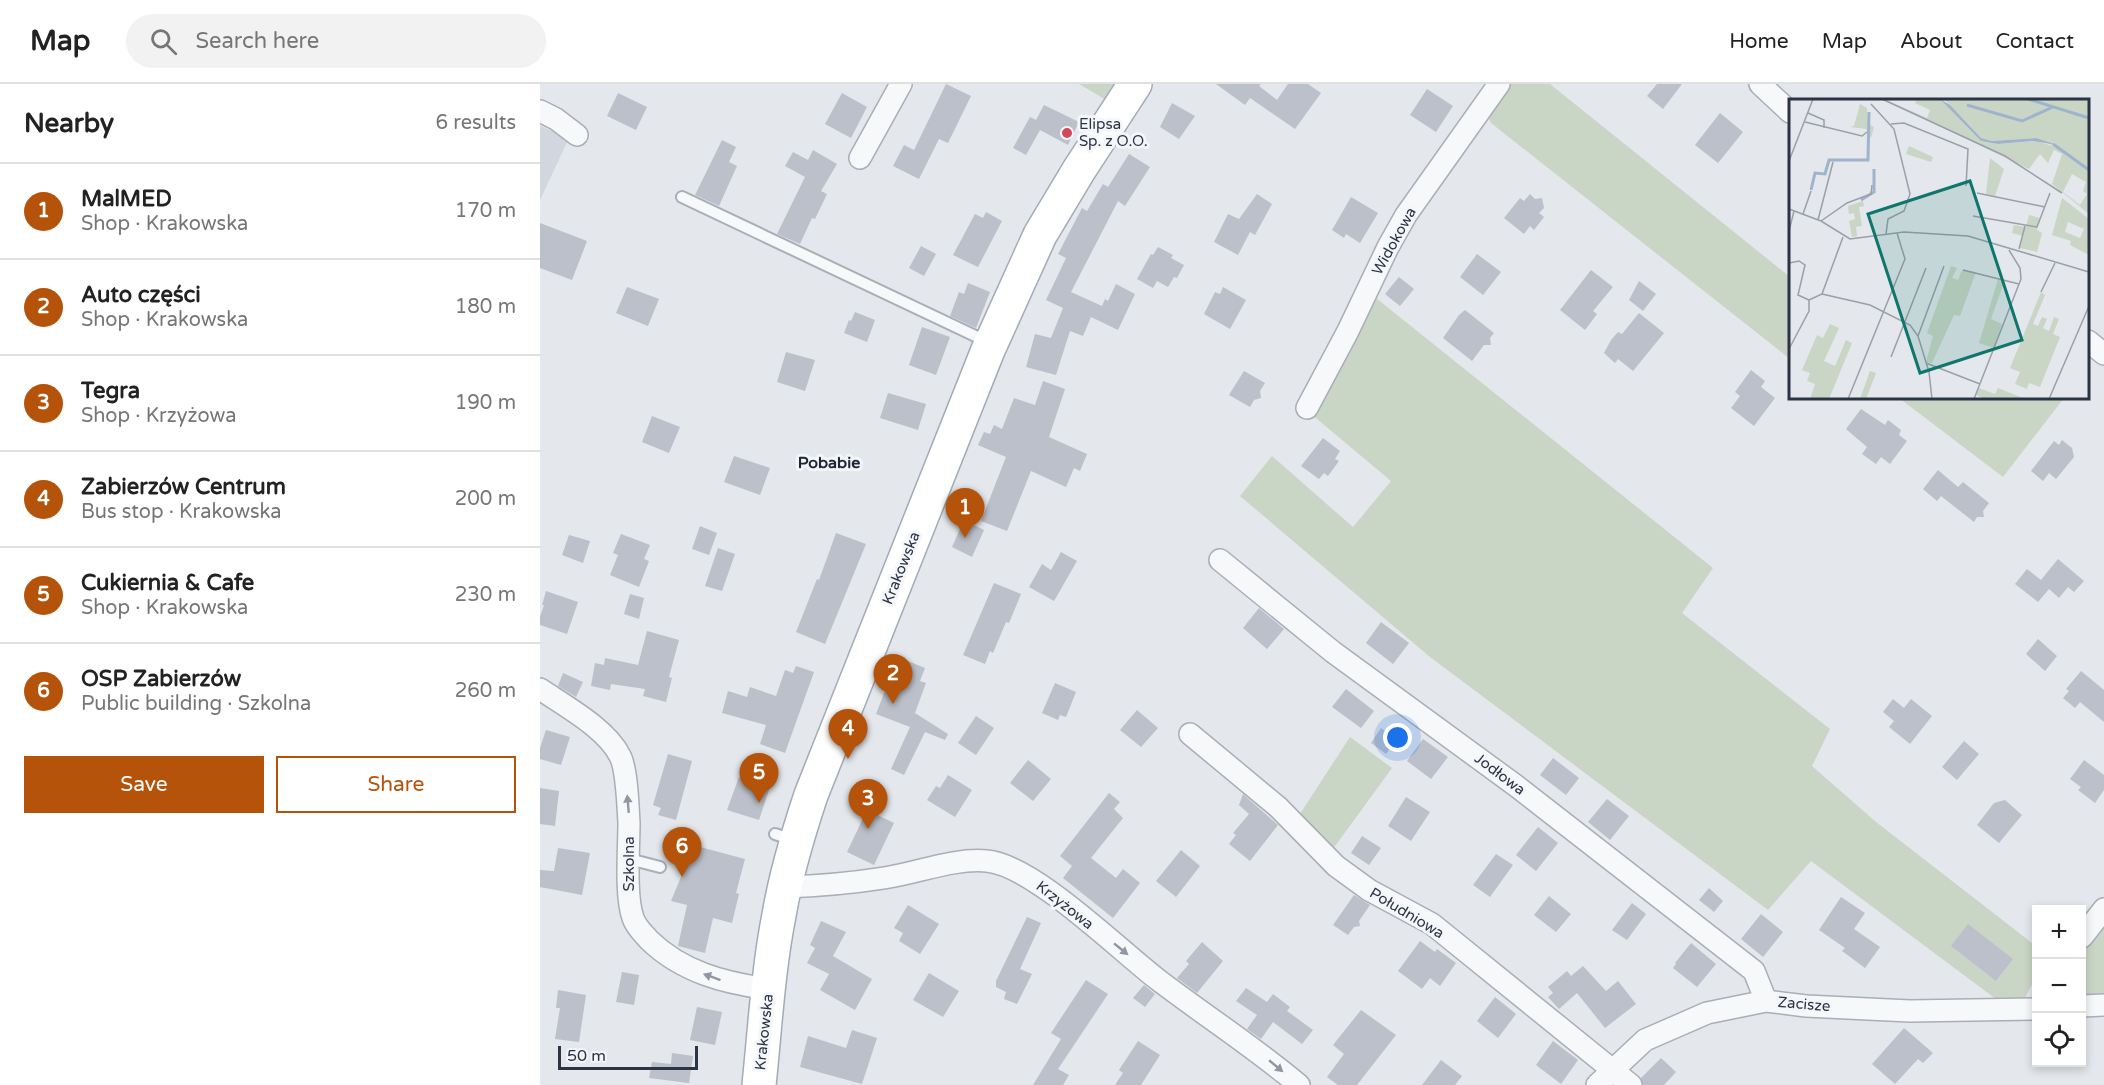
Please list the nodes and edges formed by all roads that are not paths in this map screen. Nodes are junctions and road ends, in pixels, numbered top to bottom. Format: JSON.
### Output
{"nodes":[{"id":1,"x":901,"y":84,"type":"edge"},
{"id":2,"x":1135,"y":84,"type":"edge"},
{"id":3,"x":1499,"y":84,"type":"edge"},
{"id":4,"x":1760,"y":84,"type":"edge"},
{"id":5,"x":1789,"y":110,"type":"edge"},
{"id":6,"x":540,"y":111,"type":"edge"},
{"id":7,"x":577,"y":135,"type":"dead end"},
{"id":8,"x":860,"y":158,"type":"dead end"},
{"id":9,"x":682,"y":197,"type":"dead end"},
{"id":10,"x":991,"y":343,"type":"junction"},
{"id":11,"x":2089,"y":343,"type":"edge"},
{"id":12,"x":2104,"y":354,"type":"edge"},
{"id":13,"x":1307,"y":408,"type":"dead end"},
{"id":14,"x":1220,"y":560,"type":"dead end"},
{"id":15,"x":540,"y":689,"type":"edge"},
{"id":16,"x":1190,"y":734,"type":"dead end"},
{"id":17,"x":629,"y":859,"type":"junction"},
{"id":18,"x":660,"y":867,"type":"dead end"},
{"id":19,"x":785,"y":887,"type":"junction"},
{"id":20,"x":2104,"y":909,"type":"edge"},
{"id":21,"x":2086,"y":932,"type":"edge"},
{"id":22,"x":769,"y":989,"type":"junction"},
{"id":23,"x":1766,"y":1000,"type":"junction"},
{"id":24,"x":2104,"y":1005,"type":"edge"},
{"id":25,"x":2032,"y":1006,"type":"edge"},
{"id":26,"x":2086,"y":1006,"type":"edge"},
{"id":27,"x":1614,"y":1070,"type":"junction"},
{"id":28,"x":759,"y":1085,"type":"edge"},
{"id":29,"x":1299,"y":1085,"type":"edge"},
{"id":30,"x":1597,"y":1085,"type":"edge"},
{"id":31,"x":1631,"y":1085,"type":"edge"}],
"edges":[{"from":1,"to":8,"type":"street"},
{"from":2,"to":10,"type":"main road","name":"Krakowska"},
{"from":3,"to":13,"type":"street","name":"Widokowa"},
{"from":4,"to":5,"type":"street"},
{"from":6,"to":7,"type":"street"},
{"from":9,"to":10,"type":"lane"},
{"from":10,"to":19,"type":"main road","name":"Krakowska"},
{"from":11,"to":12,"type":"street"},
{"from":14,"to":23,"type":"street","name":"Jodłowa"},
{"from":17,"to":15,"type":"street","name":"Szkolna","one_way":true},
{"from":16,"to":27,"type":"street","name":"Południowa"},
{"from":17,"to":18,"type":"lane"},
{"from":22,"to":17,"type":"street","name":"Szkolna","one_way":true},
{"from":19,"to":22,"type":"main road","name":"Krakowska"},
{"from":19,"to":29,"type":"street","name":"Krzyżowa","one_way":true},
{"from":20,"to":21,"type":"street"},
{"from":22,"to":28,"type":"main road","name":"Krakowska"},
{"from":23,"to":25,"type":"street","name":"Zacisze"},
{"from":23,"to":27,"type":"street","name":"Zacisze"},
{"from":24,"to":26,"type":"street"},
{"from":27,"to":30,"type":"street","name":"Zacisze"},
{"from":27,"to":31,"type":"street","name":"Południowa"}]}
